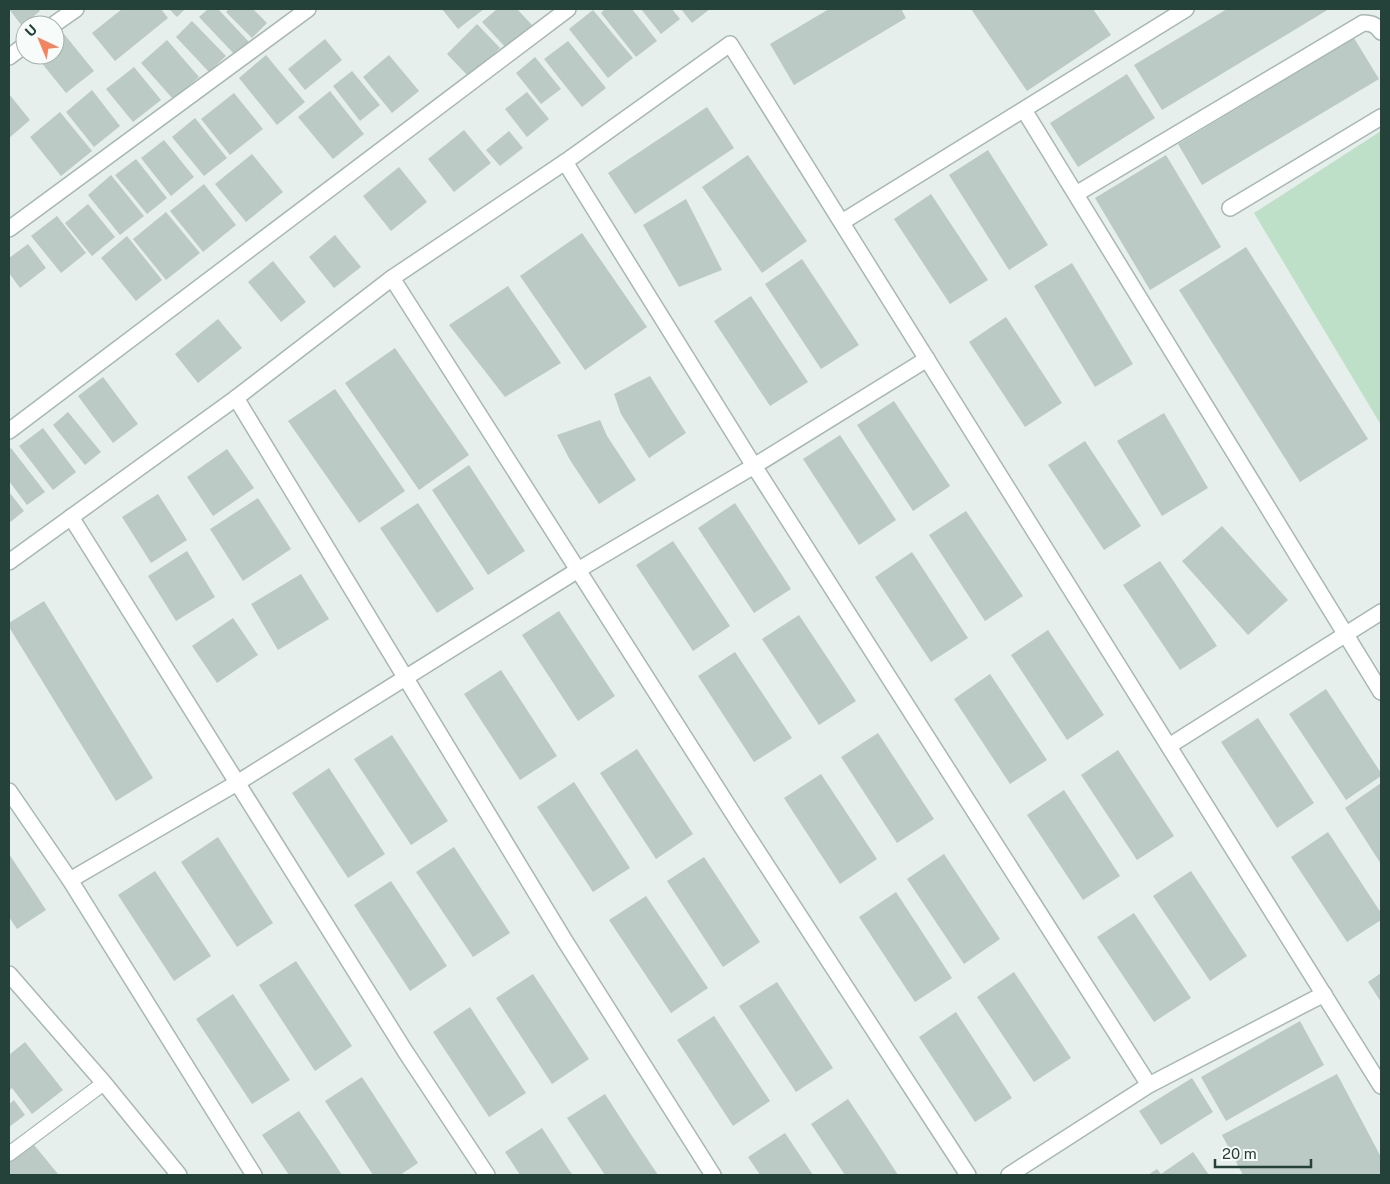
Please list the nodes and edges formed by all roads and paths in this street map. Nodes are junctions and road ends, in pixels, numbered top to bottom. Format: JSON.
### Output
{"nodes":[{"id":1,"x":76,"y":9,"type":"edge"},
{"id":2,"x":308,"y":9,"type":"edge"},
{"id":3,"x":568,"y":9,"type":"edge"},
{"id":4,"x":1186,"y":9,"type":"edge"},
{"id":5,"x":65,"y":17,"type":"edge"},
{"id":6,"x":1381,"y":32,"type":"edge"},
{"id":7,"x":1024,"y":110,"type":"junction"},
{"id":8,"x":1381,"y":118,"type":"edge"},
{"id":9,"x":565,"y":162,"type":"junction"},
{"id":10,"x":1076,"y":194,"type":"junction"},
{"id":11,"x":1230,"y":208,"type":"dead end"},
{"id":12,"x":842,"y":222,"type":"junction"},
{"id":13,"x":9,"y":229,"type":"edge"},
{"id":14,"x":392,"y":278,"type":"junction"},
{"id":15,"x":927,"y":360,"type":"junction"},
{"id":16,"x":236,"y":398,"type":"junction"},
{"id":17,"x":9,"y":431,"type":"edge"},
{"id":18,"x":754,"y":466,"type":"junction"},
{"id":19,"x":71,"y":517,"type":"junction"},
{"id":20,"x":9,"y":562,"type":"edge"},
{"id":21,"x":578,"y":570,"type":"junction"},
{"id":22,"x":1381,"y":612,"type":"edge"},
{"id":23,"x":1346,"y":634,"type":"junction"},
{"id":24,"x":406,"y":678,"type":"junction"},
{"id":25,"x":1381,"y":692,"type":"edge"},
{"id":26,"x":1169,"y":746,"type":"junction"},
{"id":27,"x":237,"y":783,"type":"junction"},
{"id":28,"x":9,"y":791,"type":"edge"},
{"id":29,"x":70,"y":880,"type":"junction"},
{"id":30,"x":9,"y":974,"type":"edge"},
{"id":31,"x":1324,"y":994,"type":"junction"},
{"id":32,"x":104,"y":1083,"type":"junction"},
{"id":33,"x":1149,"y":1086,"type":"junction"},
{"id":34,"x":1381,"y":1086,"type":"edge"},
{"id":35,"x":9,"y":1154,"type":"edge"},
{"id":36,"x":179,"y":1175,"type":"edge"},
{"id":37,"x":254,"y":1175,"type":"edge"},
{"id":38,"x":487,"y":1175,"type":"edge"},
{"id":39,"x":713,"y":1175,"type":"edge"},
{"id":40,"x":968,"y":1175,"type":"edge"},
{"id":41,"x":1009,"y":1175,"type":"edge"}],
"edges":[{"from":1,"to":5,"type":"street"},
{"from":2,"to":13,"type":"street"},
{"from":3,"to":17,"type":"street"},
{"from":4,"to":7,"type":"street"},
{"from":6,"to":10,"type":"street"},
{"from":7,"to":10,"type":"street"},
{"from":7,"to":12,"type":"street"},
{"from":8,"to":11,"type":"street"},
{"from":9,"to":12,"type":"street"},
{"from":9,"to":14,"type":"street"},
{"from":9,"to":18,"type":"street"},
{"from":10,"to":23,"type":"street"},
{"from":12,"to":15,"type":"street"},
{"from":14,"to":16,"type":"street"},
{"from":14,"to":21,"type":"street"},
{"from":15,"to":18,"type":"street"},
{"from":15,"to":26,"type":"street"},
{"from":16,"to":19,"type":"street"},
{"from":16,"to":24,"type":"street"},
{"from":18,"to":21,"type":"street"},
{"from":18,"to":33,"type":"street"},
{"from":19,"to":20,"type":"street"},
{"from":19,"to":27,"type":"street"},
{"from":21,"to":24,"type":"street"},
{"from":21,"to":40,"type":"street"},
{"from":22,"to":23,"type":"street"},
{"from":23,"to":25,"type":"street"},
{"from":23,"to":26,"type":"street"},
{"from":24,"to":27,"type":"street"},
{"from":24,"to":39,"type":"street"},
{"from":26,"to":31,"type":"street"},
{"from":27,"to":29,"type":"street"},
{"from":27,"to":38,"type":"street"},
{"from":28,"to":29,"type":"street"},
{"from":29,"to":37,"type":"street"},
{"from":30,"to":32,"type":"street"},
{"from":31,"to":33,"type":"street"},
{"from":31,"to":34,"type":"street"},
{"from":32,"to":35,"type":"lane"},
{"from":32,"to":36,"type":"street"},
{"from":33,"to":41,"type":"street"}]}
